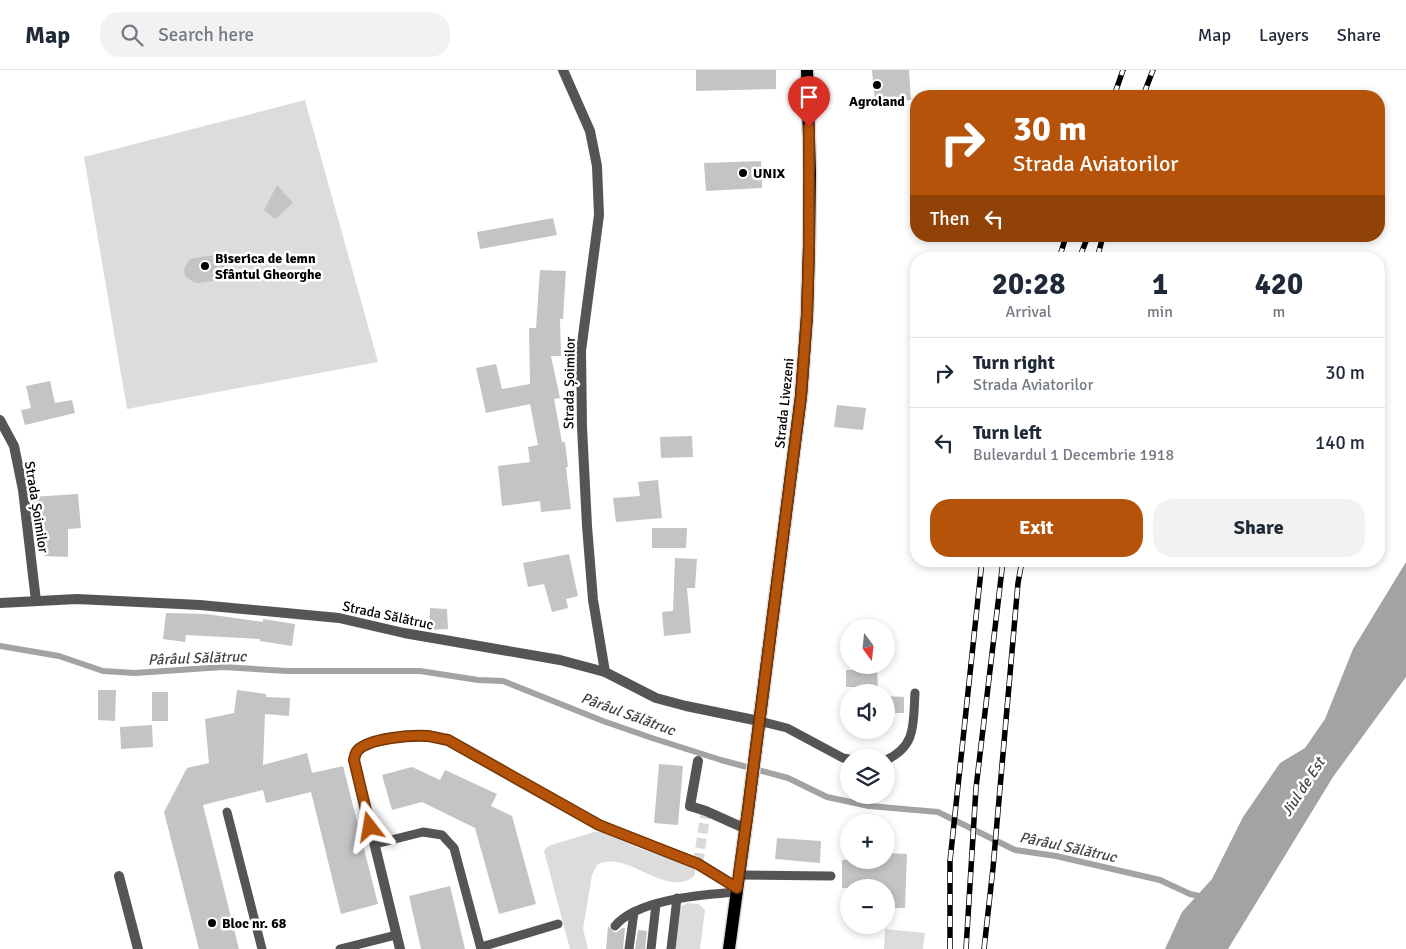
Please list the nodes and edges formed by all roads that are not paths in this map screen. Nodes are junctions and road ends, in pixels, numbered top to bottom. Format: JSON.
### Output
{"nodes":[{"id":1,"x":563,"y":70,"type":"edge"},
{"id":2,"x":807,"y":70,"type":"edge"},
{"id":3,"x":0,"y":420,"type":"edge"},
{"id":4,"x":36,"y":601,"type":"junction"},
{"id":5,"x":0,"y":603,"type":"edge"},
{"id":6,"x":604,"y":672,"type":"junction"},
{"id":7,"x":915,"y":693,"type":"dead end"},
{"id":8,"x":759,"y":721,"type":"junction"},
{"id":9,"x":840,"y":755,"type":"edge"},
{"id":10,"x":895,"y":756,"type":"edge"},
{"id":11,"x":698,"y":761,"type":"dead end"},
{"id":12,"x":227,"y":812,"type":"dead end"},
{"id":13,"x":746,"y":829,"type":"junction"},
{"id":14,"x":375,"y":844,"type":"junction"},
{"id":15,"x":119,"y":876,"type":"dead end"},
{"id":16,"x":830,"y":876,"type":"dead end"},
{"id":17,"x":737,"y":885,"type":"junction"},
{"id":18,"x":677,"y":898,"type":"junction"},
{"id":19,"x":656,"y":904,"type":"junction"},
{"id":20,"x":634,"y":912,"type":"junction"},
{"id":21,"x":558,"y":924,"type":"dead end"},
{"id":22,"x":615,"y":926,"type":"dead end"},
{"id":23,"x":396,"y":935,"type":"junction"},
{"id":24,"x":481,"y":948,"type":"edge"},
{"id":25,"x":138,"y":949,"type":"edge"},
{"id":26,"x":262,"y":949,"type":"edge"},
{"id":27,"x":340,"y":949,"type":"edge"},
{"id":28,"x":400,"y":949,"type":"edge"},
{"id":29,"x":629,"y":949,"type":"edge"},
{"id":30,"x":650,"y":949,"type":"edge"},
{"id":31,"x":671,"y":949,"type":"edge"},
{"id":32,"x":728,"y":949,"type":"edge"}],
"edges":[{"from":1,"to":6,"type":"street","name":"Strada Șoimilor"},
{"from":2,"to":8,"type":"main road","name":"Strada Livezeni"},
{"from":3,"to":4,"type":"street","name":"Strada Șoimilor"},
{"from":4,"to":5,"type":"street","name":"Strada Sălătruc"},
{"from":4,"to":6,"type":"street","name":"Strada Sălătruc"},
{"from":6,"to":8,"type":"street","name":"Strada Sălătruc"},
{"from":7,"to":10,"type":"lane"},
{"from":8,"to":9,"type":"lane"},
{"from":8,"to":13,"type":"main road","name":"Strada Livezeni"},
{"from":11,"to":13,"type":"street"},
{"from":12,"to":26,"type":"lane"},
{"from":13,"to":17,"type":"main road","name":"Strada Livezeni"},
{"from":14,"to":17,"type":"street"},
{"from":14,"to":23,"type":"street"},
{"from":14,"to":24,"type":"lane"},
{"from":15,"to":25,"type":"street"},
{"from":16,"to":17,"type":"lane"},
{"from":17,"to":18,"type":"lane"},
{"from":17,"to":32,"type":"main road","name":"Strada Livezeni"},
{"from":18,"to":19,"type":"lane"},
{"from":18,"to":31,"type":"lane"},
{"from":19,"to":20,"type":"lane"},
{"from":19,"to":30,"type":"lane"},
{"from":20,"to":22,"type":"lane"},
{"from":20,"to":29,"type":"lane"},
{"from":21,"to":24,"type":"lane"},
{"from":23,"to":27,"type":"lane"},
{"from":23,"to":28,"type":"street"}]}
